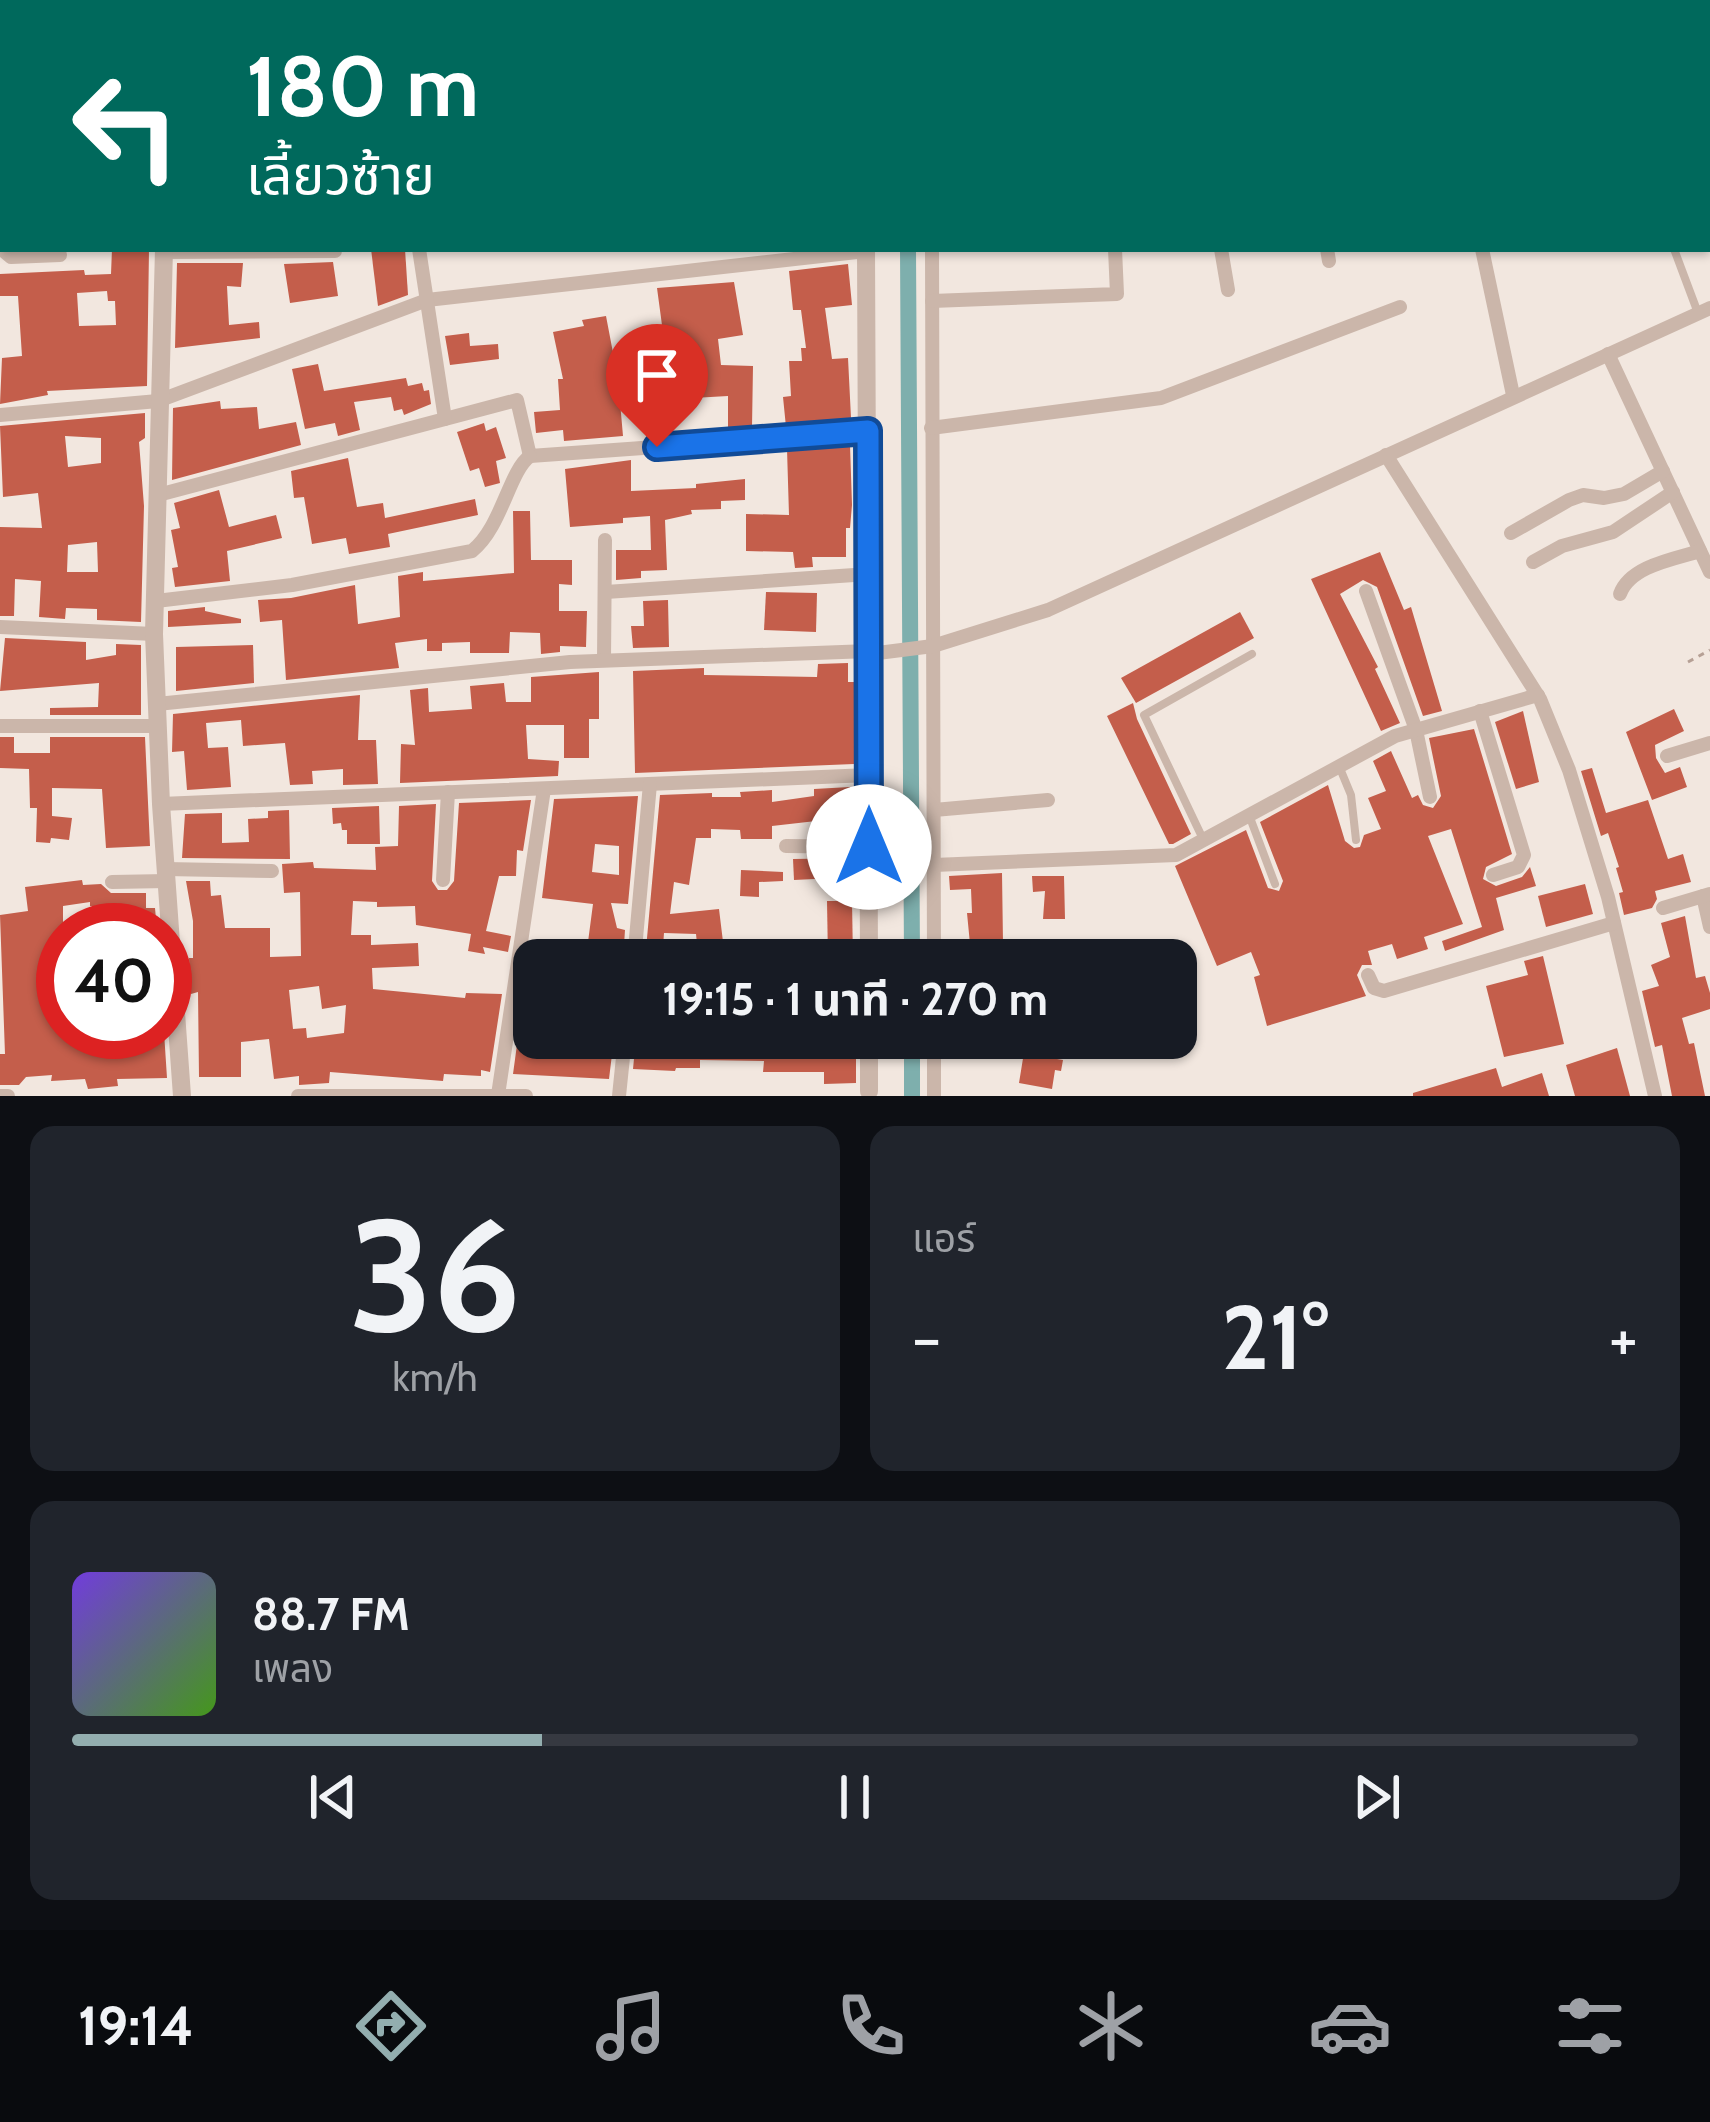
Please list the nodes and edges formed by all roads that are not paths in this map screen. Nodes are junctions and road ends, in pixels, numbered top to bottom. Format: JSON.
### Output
{"nodes":[{"id":1,"x":4,"y":252,"type":"edge"},
{"id":2,"x":164,"y":252,"type":"edge"},
{"id":3,"x":419,"y":252,"type":"edge"},
{"id":4,"x":848,"y":252,"type":"edge"},
{"id":5,"x":866,"y":252,"type":"edge"},
{"id":6,"x":932,"y":252,"type":"edge"},
{"id":7,"x":1115,"y":252,"type":"edge"},
{"id":8,"x":1222,"y":252,"type":"edge"},
{"id":9,"x":1483,"y":252,"type":"edge"},
{"id":10,"x":1675,"y":252,"type":"edge"},
{"id":11,"x":61,"y":255,"type":"dead end"},
{"id":12,"x":1228,"y":290,"type":"dead end"},
{"id":13,"x":427,"y":300,"type":"junction"},
{"id":14,"x":932,"y":301,"type":"junction"},
{"id":15,"x":1400,"y":307,"type":"dead end"},
{"id":16,"x":1704,"y":310,"type":"edge"},
{"id":17,"x":1608,"y":353,"type":"junction"},
{"id":18,"x":1513,"y":395,"type":"junction"},
{"id":19,"x":158,"y":401,"type":"junction"},
{"id":20,"x":0,"y":416,"type":"edge"},
{"id":21,"x":445,"y":419,"type":"junction"},
{"id":22,"x":932,"y":428,"type":"junction"},
{"id":23,"x":868,"y":431,"type":"junction"},
{"id":24,"x":1386,"y":455,"type":"junction"},
{"id":25,"x":530,"y":456,"type":"junction"},
{"id":26,"x":1663,"y":471,"type":"junction"},
{"id":27,"x":1672,"y":492,"type":"junction"},
{"id":28,"x":158,"y":495,"type":"junction"},
{"id":29,"x":1511,"y":533,"type":"dead end"},
{"id":30,"x":604,"y":541,"type":"dead end"},
{"id":31,"x":1700,"y":551,"type":"junction"},
{"id":32,"x":1533,"y":562,"type":"dead end"},
{"id":33,"x":1710,"y":572,"type":"edge"},
{"id":34,"x":869,"y":574,"type":"junction"},
{"id":35,"x":1366,"y":591,"type":"dead end"},
{"id":36,"x":606,"y":592,"type":"junction"},
{"id":37,"x":1620,"y":594,"type":"dead end"},
{"id":38,"x":156,"y":601,"type":"junction"},
{"id":39,"x":0,"y":627,"type":"edge"},
{"id":40,"x":154,"y":634,"type":"junction"},
{"id":41,"x":933,"y":646,"type":"junction"},
{"id":42,"x":870,"y":652,"type":"junction"},
{"id":43,"x":1252,"y":654,"type":"dead end"},
{"id":44,"x":604,"y":660,"type":"junction"},
{"id":45,"x":1538,"y":695,"type":"junction"},
{"id":46,"x":158,"y":704,"type":"junction"},
{"id":47,"x":1480,"y":711,"type":"junction"},
{"id":48,"x":0,"y":726,"type":"edge"},
{"id":49,"x":158,"y":727,"type":"junction"},
{"id":50,"x":1416,"y":730,"type":"junction"},
{"id":51,"x":1710,"y":743,"type":"edge"},
{"id":52,"x":1667,"y":756,"type":"dead end"},
{"id":53,"x":1340,"y":766,"type":"junction"},
{"id":54,"x":869,"y":775,"type":"junction"},
{"id":55,"x":650,"y":784,"type":"junction"},
{"id":56,"x":544,"y":789,"type":"junction"},
{"id":57,"x":448,"y":793,"type":"junction"},
{"id":58,"x":1430,"y":796,"type":"dead end"},
{"id":59,"x":1048,"y":800,"type":"dead end"},
{"id":60,"x":161,"y":804,"type":"junction"},
{"id":61,"x":934,"y":810,"type":"junction"},
{"id":62,"x":1249,"y":815,"type":"junction"},
{"id":63,"x":1204,"y":840,"type":"junction"},
{"id":64,"x":1356,"y":840,"type":"dead end"},
{"id":65,"x":786,"y":846,"type":"dead end"},
{"id":66,"x":869,"y":847,"type":"junction"},
{"id":67,"x":934,"y":865,"type":"junction"},
{"id":68,"x":272,"y":871,"type":"dead end"},
{"id":69,"x":1493,"y":874,"type":"dead end"},
{"id":70,"x":166,"y":875,"type":"junction"},
{"id":71,"x":442,"y":880,"type":"dead end"},
{"id":72,"x":112,"y":882,"type":"dead end"},
{"id":73,"x":1275,"y":884,"type":"dead end"},
{"id":74,"x":1706,"y":895,"type":"edge"},
{"id":75,"x":167,"y":903,"type":"edge"},
{"id":76,"x":1663,"y":908,"type":"dead end"},
{"id":77,"x":1614,"y":923,"type":"junction"},
{"id":78,"x":1710,"y":927,"type":"edge"},
{"id":79,"x":636,"y":939,"type":"edge"},
{"id":80,"x":868,"y":939,"type":"edge"},
{"id":81,"x":934,"y":939,"type":"edge"},
{"id":82,"x":1368,"y":976,"type":"dead end"},
{"id":83,"x":178,"y":1059,"type":"edge"},
{"id":84,"x":623,"y":1059,"type":"edge"},
{"id":85,"x":868,"y":1059,"type":"edge"},
{"id":86,"x":934,"y":1059,"type":"edge"},
{"id":87,"x":867,"y":1093,"type":"edge"},
{"id":88,"x":498,"y":1095,"type":"edge"},
{"id":89,"x":182,"y":1096,"type":"edge"},
{"id":90,"x":298,"y":1096,"type":"edge"},
{"id":91,"x":420,"y":1096,"type":"edge"},
{"id":92,"x":526,"y":1096,"type":"edge"},
{"id":93,"x":619,"y":1096,"type":"edge"},
{"id":94,"x":934,"y":1096,"type":"edge"},
{"id":95,"x":1654,"y":1096,"type":"edge"}],
"edges":[{"from":1,"to":11,"type":"street"},
{"from":2,"to":19,"type":"street"},
{"from":3,"to":13,"type":"street"},
{"from":4,"to":13,"type":"street"},
{"from":5,"to":23,"type":"street"},
{"from":6,"to":14,"type":"street"},
{"from":7,"to":14,"type":"street"},
{"from":8,"to":12,"type":"street"},
{"from":9,"to":18,"type":"street"},
{"from":10,"to":16,"type":"lane"},
{"from":13,"to":19,"type":"street"},
{"from":13,"to":21,"type":"street"},
{"from":14,"to":22,"type":"street"},
{"from":15,"to":22,"type":"street"},
{"from":16,"to":17,"type":"street"},
{"from":17,"to":18,"type":"street"},
{"from":17,"to":26,"type":"street"},
{"from":18,"to":24,"type":"street"},
{"from":19,"to":20,"type":"street"},
{"from":19,"to":28,"type":"street"},
{"from":21,"to":25,"type":"street"},
{"from":21,"to":28,"type":"street"},
{"from":22,"to":41,"type":"street"},
{"from":23,"to":25,"type":"street"},
{"from":23,"to":34,"type":"street"},
{"from":24,"to":41,"type":"street"},
{"from":24,"to":45,"type":"street"},
{"from":25,"to":38,"type":"street"},
{"from":26,"to":27,"type":"street"},
{"from":26,"to":29,"type":"street"},
{"from":27,"to":31,"type":"street"},
{"from":27,"to":32,"type":"street"},
{"from":28,"to":38,"type":"street"},
{"from":30,"to":36,"type":"street"},
{"from":31,"to":33,"type":"street"},
{"from":31,"to":37,"type":"street"},
{"from":34,"to":36,"type":"street"},
{"from":34,"to":42,"type":"street"},
{"from":35,"to":50,"type":"street"},
{"from":36,"to":44,"type":"street"},
{"from":38,"to":40,"type":"street"},
{"from":39,"to":40,"type":"street"},
{"from":40,"to":46,"type":"street"},
{"from":41,"to":42,"type":"street"},
{"from":41,"to":61,"type":"street"},
{"from":42,"to":44,"type":"street"},
{"from":42,"to":54,"type":"street"},
{"from":43,"to":63,"type":"lane"},
{"from":44,"to":46,"type":"street"},
{"from":45,"to":47,"type":"street"},
{"from":45,"to":77,"type":"street"},
{"from":46,"to":49,"type":"street"},
{"from":47,"to":50,"type":"street"},
{"from":47,"to":69,"type":"street"},
{"from":48,"to":49,"type":"street"},
{"from":49,"to":60,"type":"street"},
{"from":50,"to":53,"type":"street"},
{"from":50,"to":58,"type":"street"},
{"from":51,"to":52,"type":"street"},
{"from":53,"to":62,"type":"street"},
{"from":53,"to":64,"type":"lane"},
{"from":54,"to":55,"type":"street"},
{"from":54,"to":66,"type":"street"},
{"from":55,"to":56,"type":"street"},
{"from":55,"to":79,"type":"street"},
{"from":56,"to":57,"type":"street"},
{"from":56,"to":88,"type":"street"},
{"from":57,"to":60,"type":"street"},
{"from":57,"to":71,"type":"street"},
{"from":59,"to":61,"type":"street"},
{"from":60,"to":70,"type":"street"},
{"from":61,"to":67,"type":"street"},
{"from":62,"to":63,"type":"street"},
{"from":62,"to":73,"type":"lane"},
{"from":63,"to":67,"type":"street"},
{"from":65,"to":66,"type":"street"},
{"from":66,"to":80,"type":"street"},
{"from":67,"to":81,"type":"street"},
{"from":68,"to":70,"type":"street"},
{"from":70,"to":72,"type":"street"},
{"from":70,"to":75,"type":"street"},
{"from":74,"to":76,"type":"street"},
{"from":74,"to":78,"type":"street"},
{"from":77,"to":82,"type":"street"},
{"from":77,"to":95,"type":"street"},
{"from":83,"to":89,"type":"street"},
{"from":84,"to":93,"type":"street"},
{"from":85,"to":87,"type":"street"},
{"from":86,"to":94,"type":"street"},
{"from":88,"to":91,"type":"street"},
{"from":88,"to":92,"type":"street"},
{"from":90,"to":91,"type":"street"}]}
